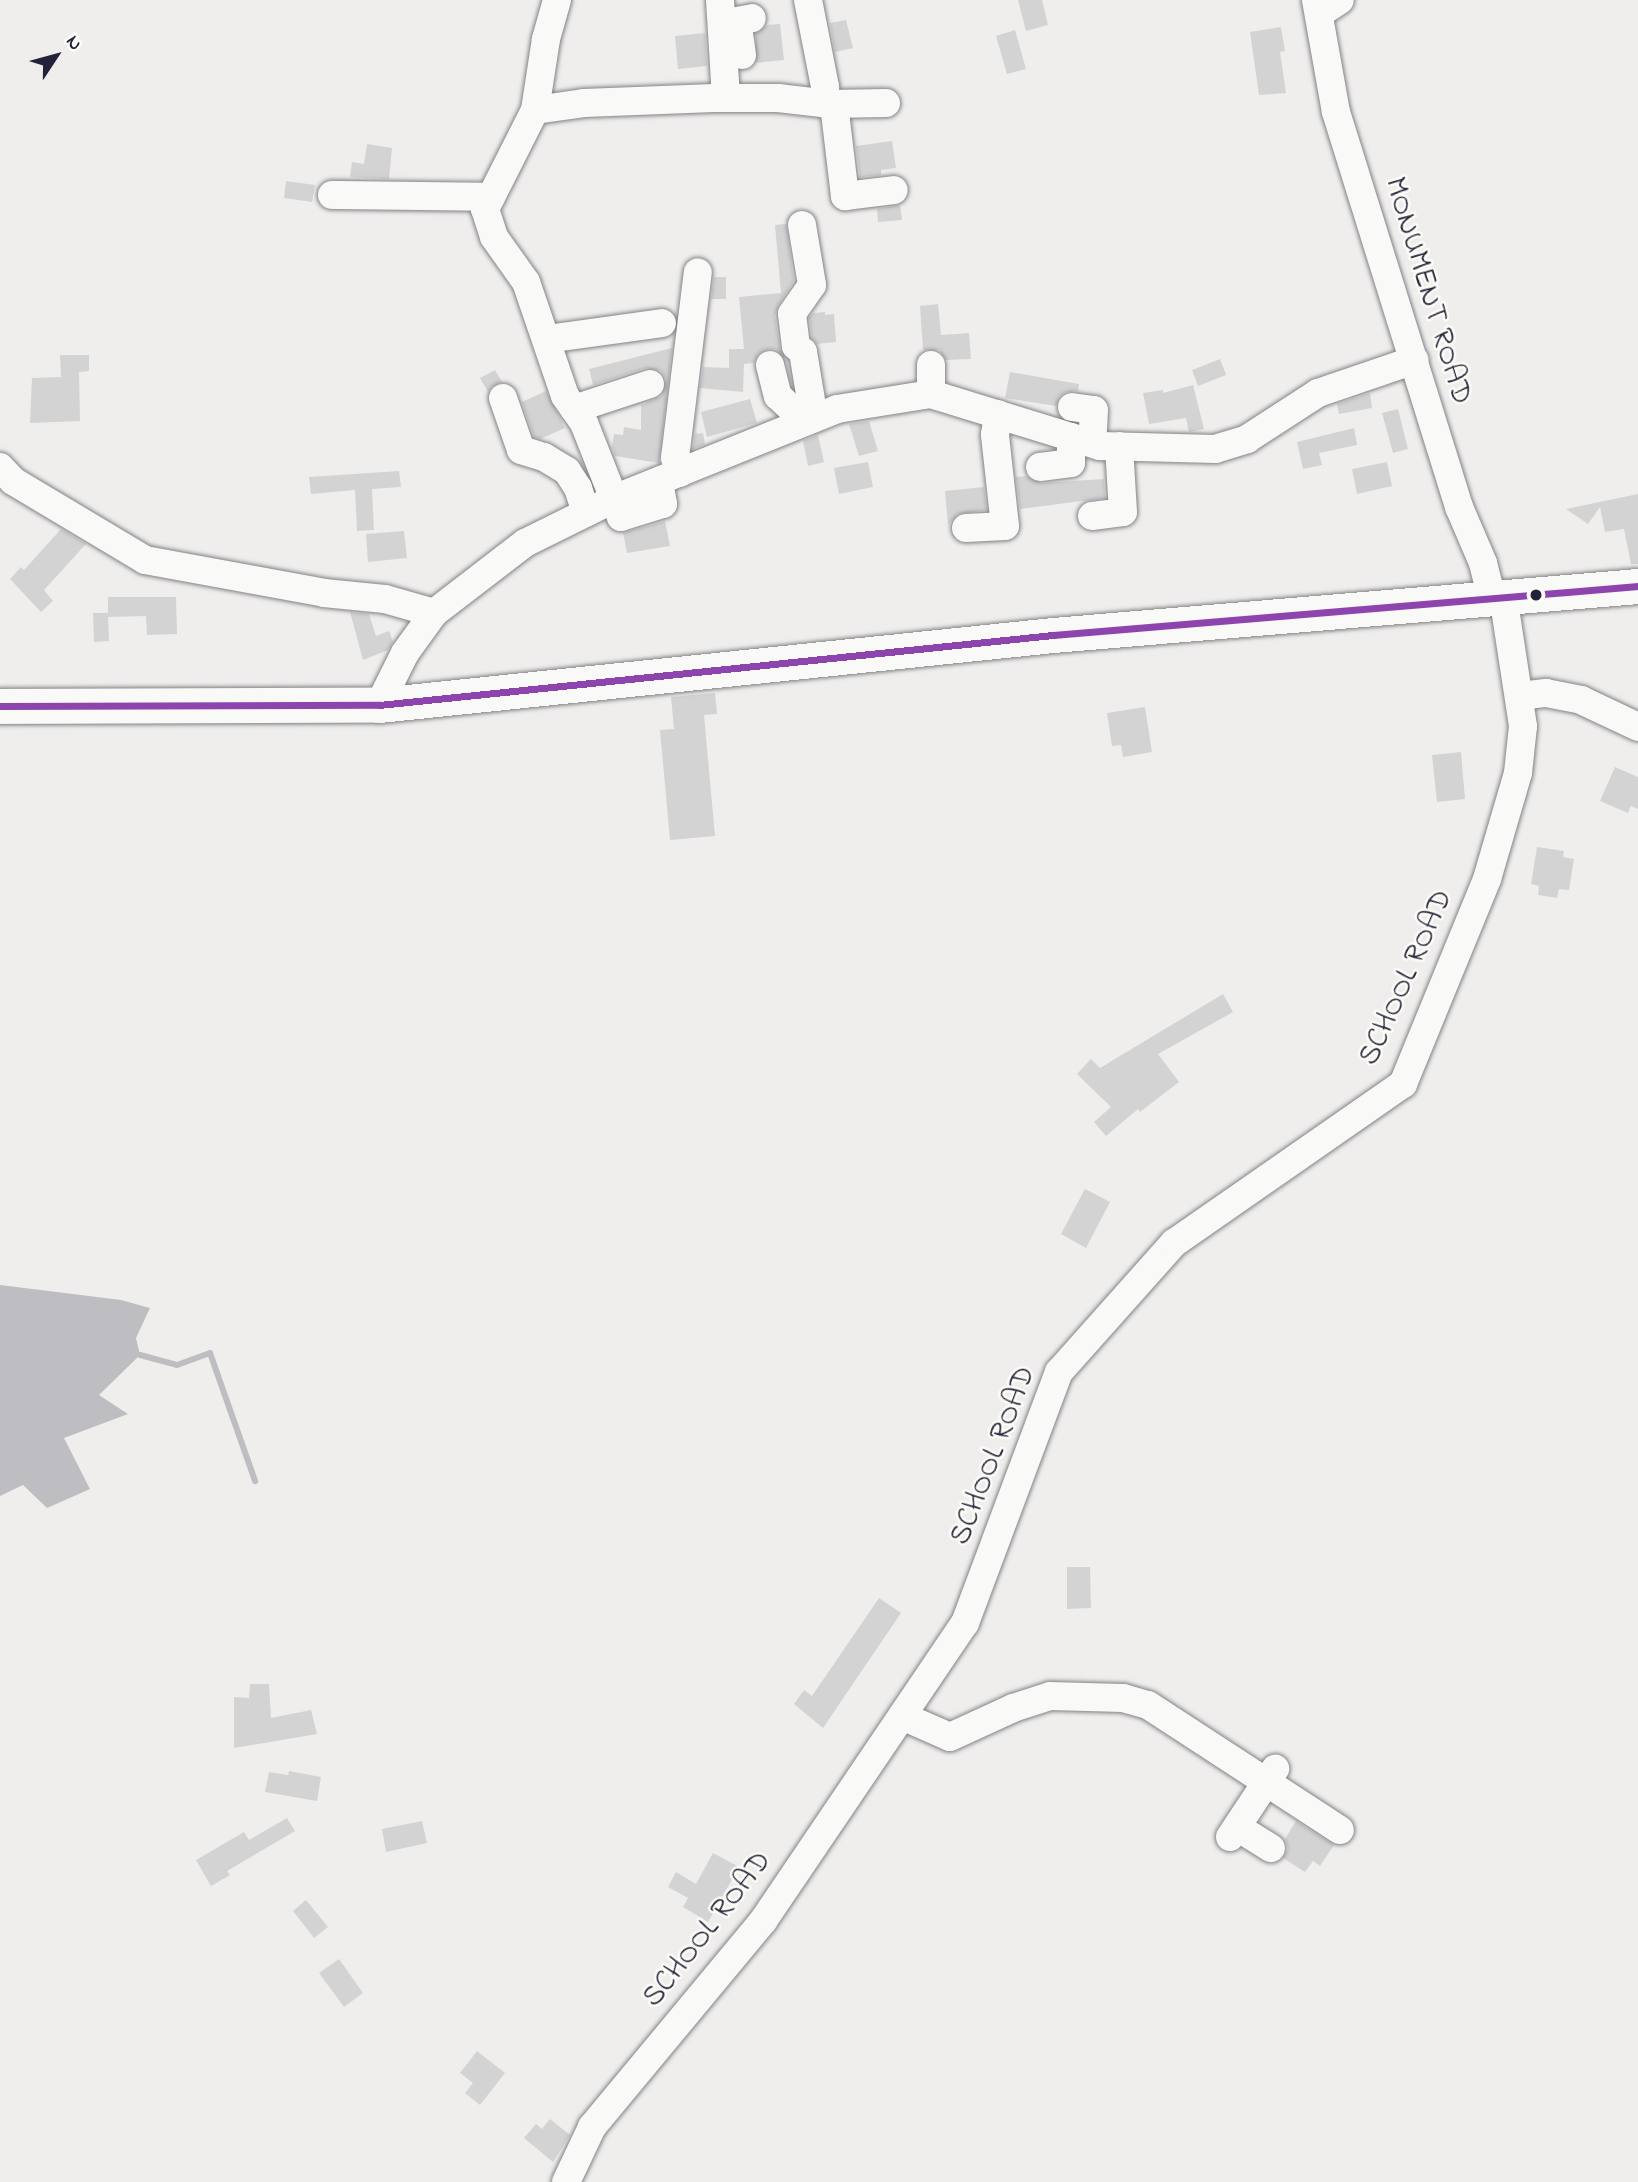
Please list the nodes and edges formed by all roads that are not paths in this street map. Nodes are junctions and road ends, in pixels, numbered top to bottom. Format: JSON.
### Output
{"nodes":[{"id":1,"x":557,"y":0,"type":"edge"},
{"id":2,"x":720,"y":0,"type":"edge"},
{"id":3,"x":808,"y":0,"type":"edge"},
{"id":4,"x":1325,"y":5,"type":"edge"},
{"id":5,"x":752,"y":18,"type":"dead end"},
{"id":6,"x":737,"y":98,"type":"junction"},
{"id":7,"x":886,"y":103,"type":"dead end"},
{"id":8,"x":830,"y":104,"type":"junction"},
{"id":9,"x":536,"y":110,"type":"junction"},
{"id":10,"x":894,"y":190,"type":"dead end"},
{"id":11,"x":332,"y":195,"type":"dead end"},
{"id":12,"x":491,"y":197,"type":"junction"},
{"id":13,"x":802,"y":225,"type":"dead end"},
{"id":14,"x":698,"y":272,"type":"dead end"},
{"id":15,"x":662,"y":323,"type":"dead end"},
{"id":16,"x":547,"y":339,"type":"junction"},
{"id":17,"x":1415,"y":360,"type":"junction"},
{"id":18,"x":770,"y":365,"type":"dead end"},
{"id":19,"x":931,"y":365,"type":"dead end"},
{"id":20,"x":650,"y":384,"type":"dead end"},
{"id":21,"x":931,"y":394,"type":"junction"},
{"id":22,"x":503,"y":398,"type":"dead end"},
{"id":23,"x":1072,"y":407,"type":"dead end"},
{"id":24,"x":574,"y":409,"type":"junction"},
{"id":25,"x":998,"y":414,"type":"junction"},
{"id":26,"x":805,"y":422,"type":"junction"},
{"id":27,"x":1094,"y":442,"type":"junction"},
{"id":28,"x":0,"y":467,"type":"edge"},
{"id":29,"x":1040,"y":467,"type":"dead end"},
{"id":30,"x":669,"y":477,"type":"junction"},
{"id":31,"x":616,"y":498,"type":"junction"},
{"id":32,"x":586,"y":513,"type":"junction"},
{"id":33,"x":1092,"y":516,"type":"dead end"},
{"id":34,"x":966,"y":528,"type":"dead end"},
{"id":35,"x":1638,"y":586,"type":"edge"},
{"id":36,"x":1502,"y":596,"type":"junction"},
{"id":37,"x":434,"y":613,"type":"junction"},
{"id":38,"x":1520,"y":695,"type":"junction"},
{"id":39,"x":379,"y":705,"type":"junction"},
{"id":40,"x":0,"y":706,"type":"edge"},
{"id":41,"x":1638,"y":727,"type":"edge"},
{"id":42,"x":902,"y":1716,"type":"junction"},
{"id":43,"x":1271,"y":1776,"type":"junction"},
{"id":44,"x":1340,"y":1830,"type":"dead end"},
{"id":45,"x":1271,"y":1847,"type":"dead end"},
{"id":46,"x":566,"y":2182,"type":"edge"}],
"edges":[{"from":1,"to":9,"type":"street"},
{"from":2,"to":6,"type":"street"},
{"from":3,"to":8,"type":"street"},
{"from":4,"to":17,"type":"street","name":"MONUMENT ROAD"},
{"from":5,"to":6,"type":"street"},
{"from":6,"to":8,"type":"street"},
{"from":6,"to":9,"type":"street"},
{"from":7,"to":8,"type":"street"},
{"from":8,"to":10,"type":"street"},
{"from":9,"to":12,"type":"street"},
{"from":11,"to":12,"type":"street"},
{"from":12,"to":16,"type":"street"},
{"from":13,"to":26,"type":"street"},
{"from":14,"to":30,"type":"street"},
{"from":15,"to":16,"type":"street"},
{"from":16,"to":24,"type":"street"},
{"from":17,"to":27,"type":"street"},
{"from":17,"to":36,"type":"street","name":"MONUMENT ROAD"},
{"from":18,"to":26,"type":"street"},
{"from":19,"to":21,"type":"street"},
{"from":20,"to":24,"type":"street"},
{"from":21,"to":25,"type":"street"},
{"from":21,"to":26,"type":"street"},
{"from":22,"to":32,"type":"street"},
{"from":23,"to":27,"type":"street"},
{"from":24,"to":31,"type":"street"},
{"from":25,"to":27,"type":"street"},
{"from":25,"to":34,"type":"street"},
{"from":26,"to":30,"type":"street"},
{"from":27,"to":29,"type":"street"},
{"from":27,"to":33,"type":"street"},
{"from":28,"to":37,"type":"street"},
{"from":30,"to":31,"type":"street"},
{"from":31,"to":32,"type":"street"},
{"from":32,"to":37,"type":"street"},
{"from":35,"to":36,"type":"main road"},
{"from":36,"to":38,"type":"street","name":"SCHOOL ROAD"},
{"from":36,"to":39,"type":"main road"},
{"from":37,"to":39,"type":"street"},
{"from":38,"to":41,"type":"street"},
{"from":38,"to":42,"type":"street","name":"SCHOOL ROAD"},
{"from":39,"to":40,"type":"main road"},
{"from":42,"to":43,"type":"street"},
{"from":42,"to":46,"type":"street","name":"SCHOOL ROAD"},
{"from":43,"to":44,"type":"street"},
{"from":43,"to":45,"type":"street"}]}
